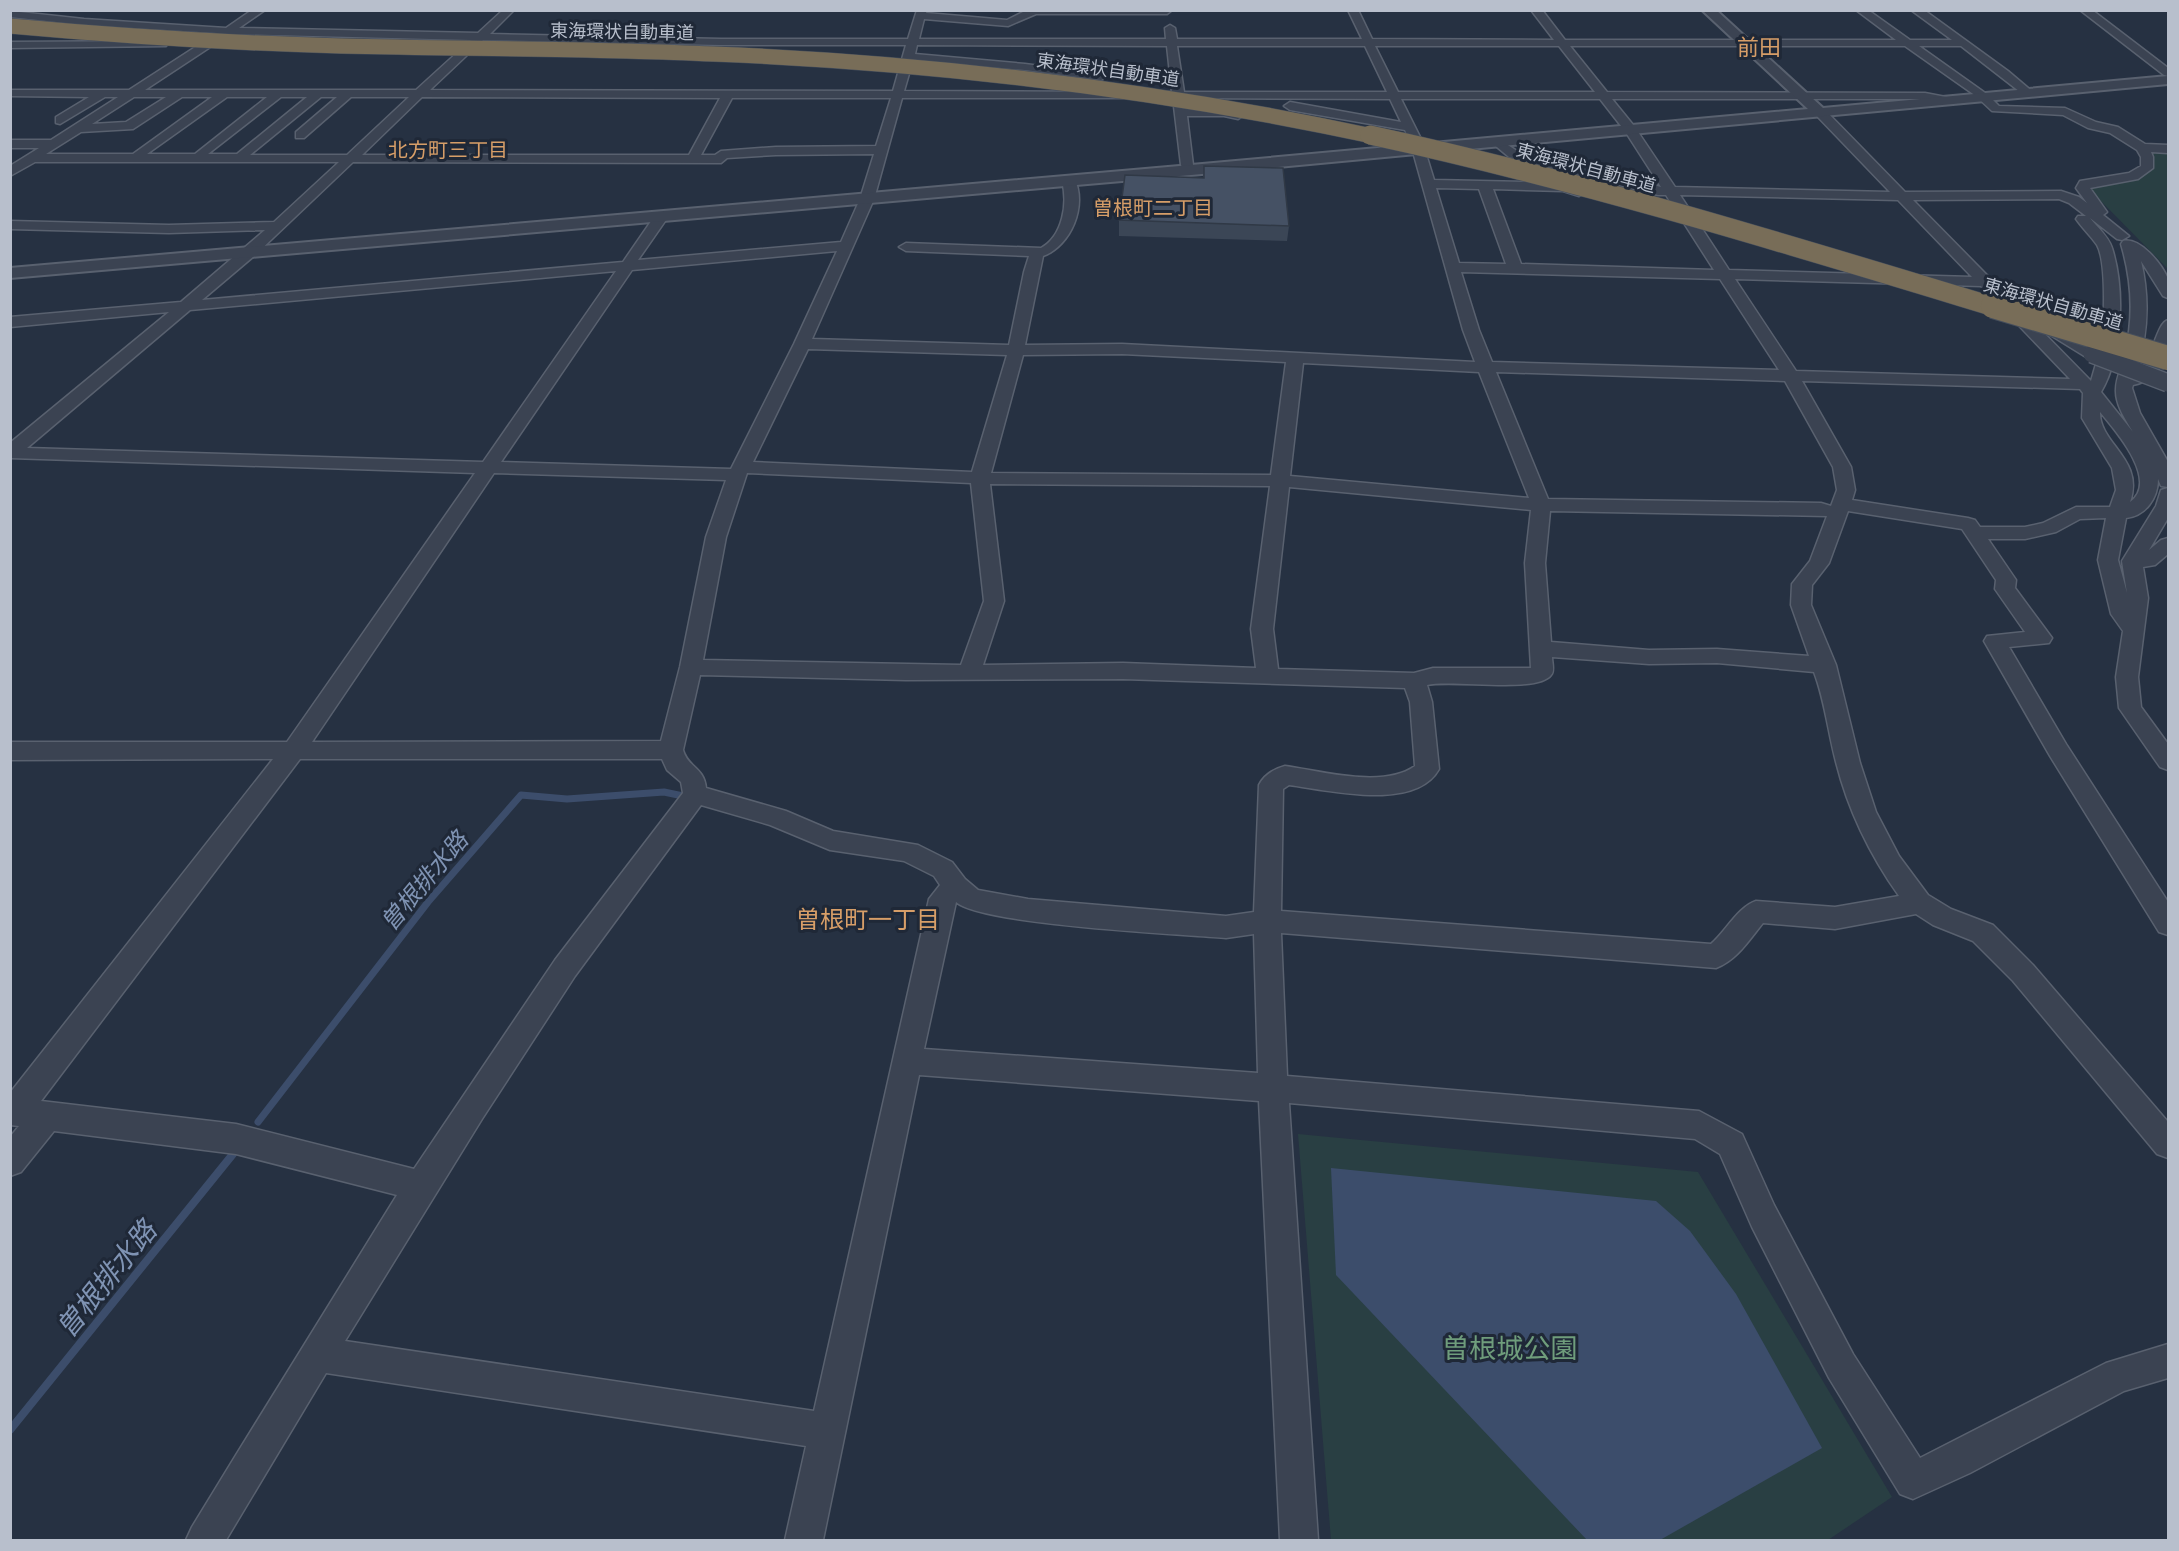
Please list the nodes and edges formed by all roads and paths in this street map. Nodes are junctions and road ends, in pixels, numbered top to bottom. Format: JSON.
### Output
{"nodes":[{"id":1,"x":260,"y":10,"type":"edge"},
{"id":2,"x":509,"y":10,"type":"edge"},
{"id":3,"x":1353,"y":10,"type":"edge"},
{"id":4,"x":1536,"y":10,"type":"edge"},
{"id":5,"x":1708,"y":10,"type":"edge"},
{"id":6,"x":1861,"y":10,"type":"edge"},
{"id":7,"x":1916,"y":10,"type":"edge"},
{"id":8,"x":2085,"y":10,"type":"edge"},
{"id":9,"x":1034,"y":11,"type":"edge"},
{"id":10,"x":1167,"y":11,"type":"edge"},
{"id":11,"x":921,"y":13,"type":"edge"},
{"id":12,"x":10,"y":14,"type":"edge"},
{"id":13,"x":10,"y":26,"type":"edge"},
{"id":14,"x":230,"y":31,"type":"junction"},
{"id":15,"x":10,"y":32,"type":"edge"},
{"id":16,"x":1970,"y":33,"type":"dead end"},
{"id":17,"x":480,"y":37,"type":"junction"},
{"id":18,"x":110,"y":40,"type":"junction"},
{"id":19,"x":10,"y":42,"type":"edge"},
{"id":20,"x":912,"y":42,"type":"junction"},
{"id":21,"x":1172,"y":42,"type":"junction"},
{"id":22,"x":1369,"y":42,"type":"junction"},
{"id":23,"x":1561,"y":42,"type":"junction"},
{"id":24,"x":1745,"y":43,"type":"junction"},
{"id":25,"x":1906,"y":43,"type":"junction"},
{"id":26,"x":1963,"y":43,"type":"junction"},
{"id":27,"x":162,"y":44,"type":"junction"},
{"id":28,"x":206,"y":46,"type":"junction"},
{"id":29,"x":463,"y":53,"type":"junction"},
{"id":30,"x":908,"y":57,"type":"junction"},
{"id":31,"x":904,"y":72,"type":"junction"},
{"id":32,"x":2006,"y":72,"type":"junction"},
{"id":33,"x":2169,"y":73,"type":"edge"},
{"id":34,"x":1101,"y":77,"type":"dead end"},
{"id":35,"x":2169,"y":80,"type":"edge"},
{"id":36,"x":2060,"y":91,"type":"junction"},
{"id":37,"x":10,"y":93,"type":"edge"},
{"id":38,"x":103,"y":93,"type":"junction"},
{"id":39,"x":133,"y":93,"type":"junction"},
{"id":40,"x":180,"y":93,"type":"junction"},
{"id":41,"x":225,"y":93,"type":"junction"},
{"id":42,"x":279,"y":93,"type":"junction"},
{"id":43,"x":319,"y":93,"type":"junction"},
{"id":44,"x":349,"y":93,"type":"junction"},
{"id":45,"x":2028,"y":93,"type":"junction"},
{"id":46,"x":418,"y":94,"type":"junction"},
{"id":47,"x":728,"y":94,"type":"junction"},
{"id":48,"x":897,"y":94,"type":"junction"},
{"id":49,"x":1179,"y":95,"type":"junction"},
{"id":50,"x":1261,"y":95,"type":"junction"},
{"id":51,"x":1394,"y":95,"type":"junction"},
{"id":52,"x":1603,"y":95,"type":"junction"},
{"id":53,"x":1804,"y":95,"type":"junction"},
{"id":54,"x":1982,"y":97,"type":"junction"},
{"id":55,"x":1947,"y":100,"type":"junction"},
{"id":56,"x":1181,"y":112,"type":"junction"},
{"id":57,"x":1820,"y":112,"type":"junction"},
{"id":58,"x":60,"y":120,"type":"dead end"},
{"id":59,"x":1409,"y":127,"type":"junction"},
{"id":60,"x":2103,"y":127,"type":"junction"},
{"id":61,"x":81,"y":128,"type":"junction"},
{"id":62,"x":1630,"y":129,"type":"junction"},
{"id":63,"x":300,"y":135,"type":"dead end"},
{"id":64,"x":1497,"y":142,"type":"junction"},
{"id":65,"x":10,"y":144,"type":"edge"},
{"id":66,"x":56,"y":144,"type":"junction"},
{"id":67,"x":2142,"y":148,"type":"junction"},
{"id":68,"x":1418,"y":149,"type":"junction"},
{"id":69,"x":2169,"y":149,"type":"edge"},
{"id":70,"x":881,"y":150,"type":"junction"},
{"id":71,"x":1398,"y":151,"type":"junction"},
{"id":72,"x":140,"y":154,"type":"junction"},
{"id":73,"x":201,"y":154,"type":"junction"},
{"id":74,"x":243,"y":154,"type":"junction"},
{"id":75,"x":695,"y":155,"type":"junction"},
{"id":76,"x":721,"y":155,"type":"junction"},
{"id":77,"x":351,"y":157,"type":"junction"},
{"id":78,"x":34,"y":158,"type":"junction"},
{"id":79,"x":1191,"y":170,"type":"junction"},
{"id":80,"x":10,"y":172,"type":"edge"},
{"id":81,"x":2137,"y":173,"type":"junction"},
{"id":82,"x":1617,"y":180,"type":"junction"},
{"id":83,"x":1069,"y":181,"type":"junction"},
{"id":84,"x":1429,"y":184,"type":"junction"},
{"id":85,"x":1485,"y":186,"type":"junction"},
{"id":86,"x":1670,"y":190,"type":"junction"},
{"id":87,"x":2054,"y":195,"type":"junction"},
{"id":88,"x":1903,"y":196,"type":"junction"},
{"id":89,"x":867,"y":199,"type":"junction"},
{"id":90,"x":661,"y":217,"type":"junction"},
{"id":91,"x":10,"y":225,"type":"edge"},
{"id":92,"x":275,"y":226,"type":"junction"},
{"id":93,"x":2125,"y":240,"type":"junction"},
{"id":94,"x":844,"y":246,"type":"junction"},
{"id":95,"x":906,"y":247,"type":"dead end"},
{"id":96,"x":1041,"y":252,"type":"junction"},
{"id":97,"x":249,"y":253,"type":"junction"},
{"id":98,"x":627,"y":266,"type":"junction"},
{"id":99,"x":1453,"y":267,"type":"junction"},
{"id":100,"x":1515,"y":269,"type":"junction"},
{"id":101,"x":10,"y":273,"type":"edge"},
{"id":102,"x":1726,"y":274,"type":"junction"},
{"id":103,"x":1986,"y":282,"type":"junction"},
{"id":104,"x":2169,"y":294,"type":"edge"},
{"id":105,"x":2002,"y":299,"type":"junction"},
{"id":106,"x":188,"y":306,"type":"junction"},
{"id":107,"x":10,"y":322,"type":"edge"},
{"id":108,"x":2169,"y":325,"type":"edge"},
{"id":109,"x":802,"y":344,"type":"junction"},
{"id":110,"x":1016,"y":350,"type":"junction"},
{"id":111,"x":1295,"y":358,"type":"junction"},
{"id":112,"x":2169,"y":358,"type":"edge"},
{"id":113,"x":1486,"y":367,"type":"junction"},
{"id":114,"x":1791,"y":376,"type":"junction"},
{"id":115,"x":2126,"y":381,"type":"junction"},
{"id":116,"x":2169,"y":383,"type":"edge"},
{"id":117,"x":2088,"y":388,"type":"junction"},
{"id":118,"x":11,"y":453,"type":"edge"},
{"id":119,"x":490,"y":466,"type":"junction"},
{"id":120,"x":2159,"y":470,"type":"edge"},
{"id":121,"x":739,"y":471,"type":"junction"},
{"id":122,"x":980,"y":478,"type":"junction"},
{"id":123,"x":1279,"y":481,"type":"junction"},
{"id":124,"x":2169,"y":494,"type":"edge"},
{"id":125,"x":1541,"y":505,"type":"junction"},
{"id":126,"x":1840,"y":508,"type":"junction"},
{"id":127,"x":2116,"y":513,"type":"junction"},
{"id":128,"x":1975,"y":533,"type":"junction"},
{"id":129,"x":2169,"y":544,"type":"edge"},
{"id":130,"x":2132,"y":561,"type":"junction"},
{"id":131,"x":2133,"y":630,"type":"junction"},
{"id":132,"x":1542,"y":649,"type":"junction"},
{"id":133,"x":1825,"y":665,"type":"junction"},
{"id":134,"x":691,"y":667,"type":"junction"},
{"id":135,"x":970,"y":672,"type":"junction"},
{"id":136,"x":1268,"y":677,"type":"junction"},
{"id":137,"x":1414,"y":681,"type":"junction"},
{"id":138,"x":671,"y":750,"type":"junction"},
{"id":139,"x":10,"y":751,"type":"edge"},
{"id":140,"x":293,"y":751,"type":"junction"},
{"id":141,"x":2169,"y":761,"type":"edge"},
{"id":142,"x":696,"y":794,"type":"junction"},
{"id":143,"x":956,"y":886,"type":"junction"},
{"id":144,"x":1919,"y":903,"type":"junction"},
{"id":145,"x":1267,"y":921,"type":"junction"},
{"id":146,"x":2169,"y":924,"type":"edge"},
{"id":147,"x":906,"y":1061,"type":"junction"},
{"id":148,"x":1273,"y":1088,"type":"junction"},
{"id":149,"x":13,"y":1111,"type":"edge"},
{"id":150,"x":50,"y":1114,"type":"junction"},
{"id":151,"x":2169,"y":1144,"type":"edge"},
{"id":152,"x":10,"y":1161,"type":"edge"},
{"id":153,"x":421,"y":1186,"type":"junction"},
{"id":154,"x":317,"y":1354,"type":"junction"},
{"id":155,"x":2169,"y":1361,"type":"edge"},
{"id":156,"x":827,"y":1431,"type":"junction"},
{"id":157,"x":205,"y":1540,"type":"edge"},
{"id":158,"x":804,"y":1540,"type":"edge"},
{"id":159,"x":1299,"y":1540,"type":"edge"}],
"edges":[{"from":1,"to":14,"type":"street"},
{"from":2,"to":17,"type":"street"},
{"from":3,"to":22,"type":"street"},
{"from":4,"to":23,"type":"street"},
{"from":5,"to":24,"type":"street"},
{"from":6,"to":25,"type":"street"},
{"from":7,"to":26,"type":"street"},
{"from":8,"to":33,"type":"street"},
{"from":9,"to":10,"type":"street"},
{"from":9,"to":11,"type":"street"},
{"from":10,"to":21,"type":"street"},
{"from":11,"to":20,"type":"street"},
{"from":12,"to":14,"type":"street"},
{"from":13,"to":112,"type":"highway","name":"東海環状自動車道","bridge":true},
{"from":14,"to":17,"type":"street"},
{"from":14,"to":28,"type":"street"},
{"from":15,"to":18,"type":"street"},
{"from":16,"to":32,"type":"street"},
{"from":17,"to":20,"type":"street"},
{"from":17,"to":29,"type":"street"},
{"from":18,"to":19,"type":"street"},
{"from":18,"to":27,"type":"street"},
{"from":19,"to":27,"type":"street"},
{"from":20,"to":21,"type":"street"},
{"from":20,"to":30,"type":"street"},
{"from":21,"to":22,"type":"street"},
{"from":21,"to":49,"type":"street"},
{"from":22,"to":23,"type":"street"},
{"from":22,"to":51,"type":"street"},
{"from":23,"to":24,"type":"street"},
{"from":23,"to":52,"type":"street"},
{"from":24,"to":25,"type":"street"},
{"from":24,"to":53,"type":"street"},
{"from":25,"to":26,"type":"street"},
{"from":25,"to":54,"type":"street"},
{"from":26,"to":32,"type":"street"},
{"from":27,"to":28,"type":"street"},
{"from":28,"to":29,"type":"street"},
{"from":28,"to":39,"type":"street"},
{"from":29,"to":31,"type":"street"},
{"from":29,"to":46,"type":"street"},
{"from":30,"to":31,"type":"street"},
{"from":30,"to":34,"type":"street"},
{"from":31,"to":48,"type":"street"},
{"from":32,"to":45,"type":"street"},
{"from":35,"to":36,"type":"street"},
{"from":36,"to":45,"type":"street"},
{"from":36,"to":60,"type":"street"},
{"from":37,"to":38,"type":"street"},
{"from":38,"to":39,"type":"street"},
{"from":38,"to":58,"type":"street"},
{"from":39,"to":40,"type":"street"},
{"from":39,"to":61,"type":"street"},
{"from":40,"to":41,"type":"street"},
{"from":40,"to":61,"type":"street"},
{"from":41,"to":42,"type":"street"},
{"from":41,"to":72,"type":"street"},
{"from":42,"to":43,"type":"street"},
{"from":42,"to":73,"type":"street"},
{"from":43,"to":44,"type":"street"},
{"from":43,"to":74,"type":"street"},
{"from":44,"to":46,"type":"street"},
{"from":44,"to":63,"type":"street"},
{"from":45,"to":54,"type":"street"},
{"from":46,"to":47,"type":"street"},
{"from":46,"to":77,"type":"street"},
{"from":47,"to":48,"type":"street"},
{"from":47,"to":75,"type":"street"},
{"from":48,"to":49,"type":"street"},
{"from":48,"to":70,"type":"street"},
{"from":49,"to":50,"type":"street"},
{"from":49,"to":56,"type":"street"},
{"from":50,"to":51,"type":"street"},
{"from":50,"to":59,"type":"street"},
{"from":51,"to":52,"type":"street"},
{"from":51,"to":59,"type":"street"},
{"from":52,"to":53,"type":"street"},
{"from":52,"to":62,"type":"street"},
{"from":53,"to":55,"type":"street"},
{"from":53,"to":57,"type":"street"},
{"from":54,"to":55,"type":"street"},
{"from":54,"to":60,"type":"street"},
{"from":55,"to":57,"type":"street"},
{"from":56,"to":71,"type":"street"},
{"from":56,"to":79,"type":"street"},
{"from":57,"to":62,"type":"street"},
{"from":57,"to":88,"type":"street"},
{"from":59,"to":68,"type":"street"},
{"from":60,"to":67,"type":"street"},
{"from":60,"to":81,"type":"street"},
{"from":61,"to":66,"type":"street"},
{"from":62,"to":64,"type":"street"},
{"from":62,"to":86,"type":"street"},
{"from":64,"to":68,"type":"street"},
{"from":64,"to":82,"type":"street"},
{"from":65,"to":66,"type":"street"},
{"from":66,"to":72,"type":"street"},
{"from":66,"to":78,"type":"street"},
{"from":67,"to":69,"type":"street"},
{"from":67,"to":81,"type":"street"},
{"from":68,"to":71,"type":"street"},
{"from":68,"to":84,"type":"street"},
{"from":70,"to":76,"type":"street"},
{"from":70,"to":89,"type":"street"},
{"from":71,"to":79,"type":"street"},
{"from":72,"to":73,"type":"street"},
{"from":73,"to":74,"type":"street"},
{"from":74,"to":77,"type":"street"},
{"from":75,"to":76,"type":"street"},
{"from":75,"to":77,"type":"street"},
{"from":76,"to":77,"type":"street"},
{"from":77,"to":78,"type":"street"},
{"from":77,"to":92,"type":"street"},
{"from":78,"to":80,"type":"street"},
{"from":79,"to":83,"type":"street"},
{"from":81,"to":93,"type":"street"},
{"from":82,"to":85,"type":"street"},
{"from":82,"to":86,"type":"street"},
{"from":83,"to":89,"type":"street"},
{"from":83,"to":96,"type":"street"},
{"from":84,"to":85,"type":"street"},
{"from":84,"to":99,"type":"street"},
{"from":85,"to":100,"type":"street"},
{"from":86,"to":88,"type":"street"},
{"from":86,"to":102,"type":"street"},
{"from":87,"to":88,"type":"street"},
{"from":87,"to":93,"type":"street"},
{"from":87,"to":117,"type":"street"},
{"from":88,"to":103,"type":"street"},
{"from":89,"to":90,"type":"street"},
{"from":89,"to":94,"type":"street"},
{"from":90,"to":97,"type":"street"},
{"from":90,"to":98,"type":"street"},
{"from":91,"to":92,"type":"street"},
{"from":92,"to":97,"type":"street"},
{"from":93,"to":104,"type":"street"},
{"from":93,"to":115,"type":"street"},
{"from":94,"to":98,"type":"street"},
{"from":94,"to":109,"type":"street"},
{"from":95,"to":96,"type":"street"},
{"from":96,"to":110,"type":"street"},
{"from":97,"to":101,"type":"street"},
{"from":97,"to":106,"type":"street"},
{"from":98,"to":106,"type":"street"},
{"from":98,"to":119,"type":"street"},
{"from":99,"to":100,"type":"street"},
{"from":99,"to":113,"type":"street"},
{"from":100,"to":102,"type":"street"},
{"from":102,"to":103,"type":"street"},
{"from":102,"to":114,"type":"street"},
{"from":103,"to":105,"type":"street"},
{"from":105,"to":116,"type":"street","bridge":true},
{"from":105,"to":117,"type":"street"},
{"from":106,"to":107,"type":"street"},
{"from":106,"to":118,"type":"street"},
{"from":108,"to":115,"type":"street"},
{"from":109,"to":110,"type":"street"},
{"from":109,"to":121,"type":"street"},
{"from":110,"to":111,"type":"street"},
{"from":110,"to":122,"type":"street"},
{"from":111,"to":113,"type":"street"},
{"from":111,"to":123,"type":"street"},
{"from":113,"to":114,"type":"street"},
{"from":113,"to":125,"type":"street"},
{"from":114,"to":117,"type":"street"},
{"from":114,"to":126,"type":"street"},
{"from":115,"to":120,"type":"street"},
{"from":117,"to":120,"type":"street"},
{"from":117,"to":127,"type":"street"},
{"from":118,"to":119,"type":"street"},
{"from":119,"to":121,"type":"street"},
{"from":119,"to":140,"type":"street"},
{"from":120,"to":127,"type":"street"},
{"from":121,"to":122,"type":"street"},
{"from":121,"to":134,"type":"street"},
{"from":122,"to":123,"type":"street"},
{"from":122,"to":135,"type":"street"},
{"from":123,"to":125,"type":"street"},
{"from":123,"to":136,"type":"street"},
{"from":124,"to":130,"type":"street"},
{"from":125,"to":126,"type":"street"},
{"from":125,"to":132,"type":"street"},
{"from":126,"to":128,"type":"street"},
{"from":126,"to":133,"type":"street"},
{"from":127,"to":128,"type":"street"},
{"from":127,"to":131,"type":"street"},
{"from":128,"to":146,"type":"street"},
{"from":129,"to":130,"type":"street"},
{"from":130,"to":131,"type":"street"},
{"from":131,"to":141,"type":"street"},
{"from":132,"to":133,"type":"street"},
{"from":132,"to":137,"type":"street"},
{"from":133,"to":144,"type":"street"},
{"from":134,"to":135,"type":"street"},
{"from":134,"to":138,"type":"street"},
{"from":135,"to":136,"type":"street"},
{"from":136,"to":137,"type":"street"},
{"from":137,"to":145,"type":"street"},
{"from":138,"to":140,"type":"street"},
{"from":138,"to":142,"type":"street"},
{"from":139,"to":140,"type":"street"},
{"from":140,"to":149,"type":"street"},
{"from":142,"to":143,"type":"street"},
{"from":142,"to":153,"type":"street"},
{"from":143,"to":145,"type":"street"},
{"from":143,"to":147,"type":"street"},
{"from":144,"to":145,"type":"street"},
{"from":144,"to":151,"type":"street"},
{"from":145,"to":148,"type":"street"},
{"from":147,"to":148,"type":"street"},
{"from":147,"to":156,"type":"street"},
{"from":148,"to":155,"type":"street"},
{"from":148,"to":159,"type":"street"},
{"from":149,"to":150,"type":"street"},
{"from":150,"to":152,"type":"street"},
{"from":150,"to":153,"type":"street"},
{"from":153,"to":154,"type":"street"},
{"from":154,"to":156,"type":"street"},
{"from":154,"to":157,"type":"street"},
{"from":156,"to":158,"type":"street"}]}
